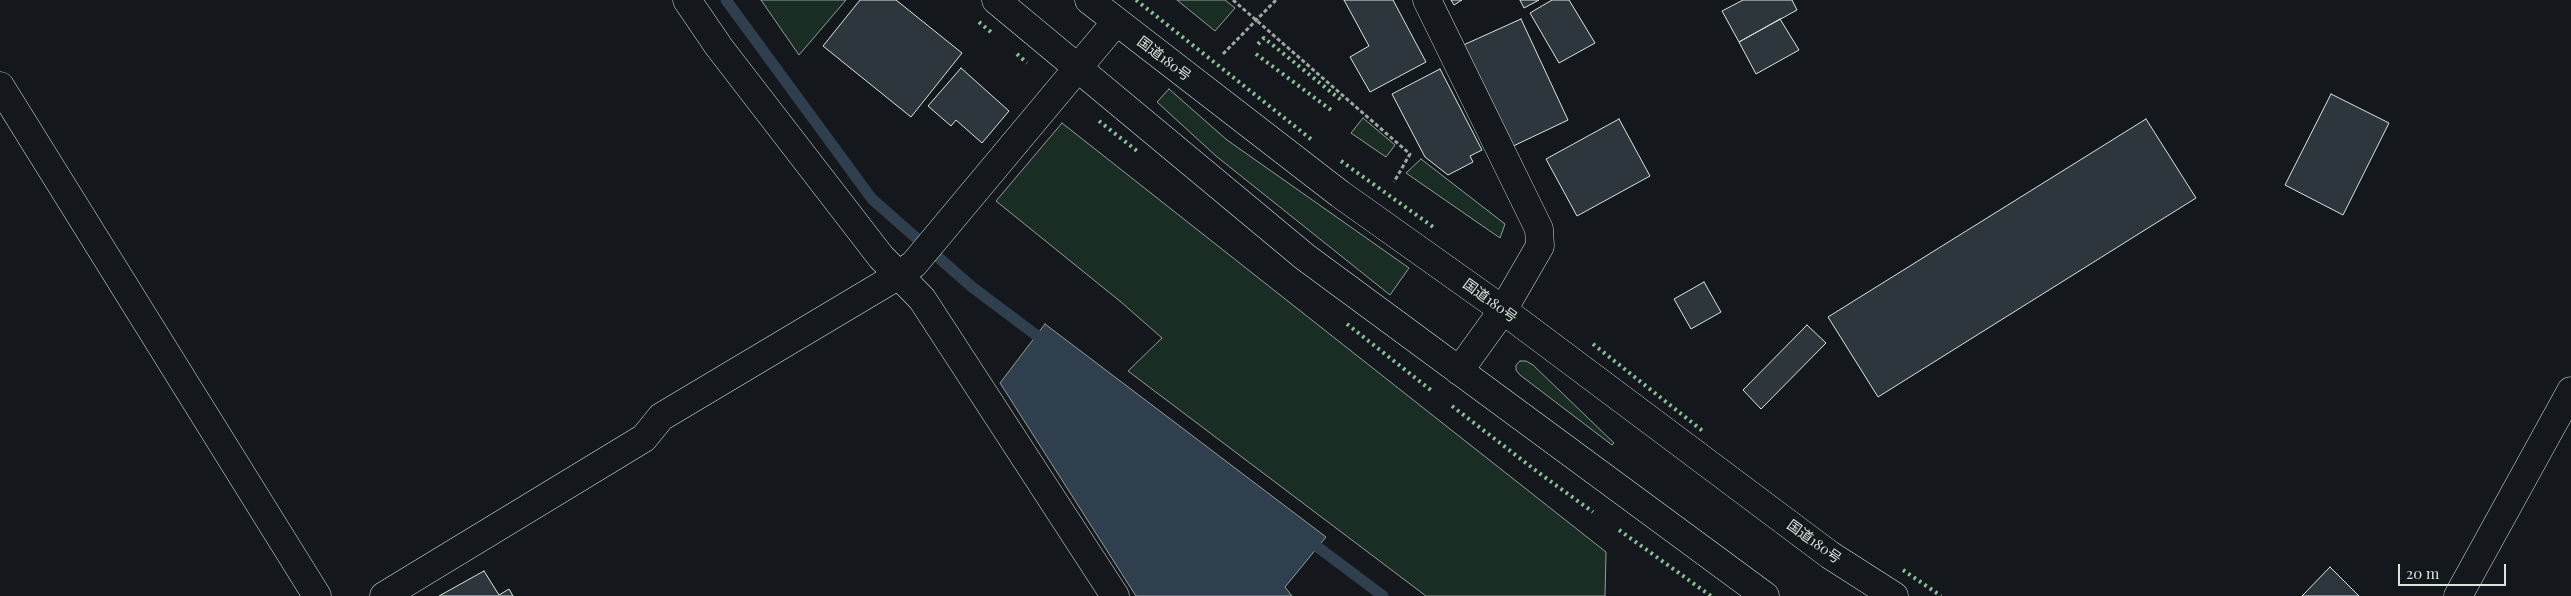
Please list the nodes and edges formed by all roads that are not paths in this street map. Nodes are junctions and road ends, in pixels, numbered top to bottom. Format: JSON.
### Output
{"nodes":[{"id":1,"x":687,"y":0,"type":"edge"},
{"id":2,"x":996,"y":0,"type":"edge"},
{"id":3,"x":1089,"y":0,"type":"edge"},
{"id":4,"x":1427,"y":0,"type":"edge"},
{"id":5,"x":1116,"y":22,"type":"junction"},
{"id":6,"x":1078,"y":68,"type":"junction"},
{"id":7,"x":0,"y":86,"type":"edge"},
{"id":8,"x":906,"y":270,"type":"junction"},
{"id":9,"x":1503,"y":310,"type":"junction"},
{"id":10,"x":1459,"y":371,"type":"junction"},
{"id":11,"x":2571,"y":391,"type":"edge"},
{"id":12,"x":317,"y":596,"type":"edge"},
{"id":13,"x":384,"y":596,"type":"edge"},
{"id":14,"x":1115,"y":596,"type":"edge"},
{"id":15,"x":1765,"y":596,"type":"edge"},
{"id":16,"x":1894,"y":596,"type":"edge"},
{"id":17,"x":2458,"y":596,"type":"edge"}],
"edges":[{"from":1,"to":8,"type":"main road"},
{"from":2,"to":6,"type":"main road"},
{"from":3,"to":5,"type":"main road","name":"国道180号"},
{"from":4,"to":9,"type":"main road"},
{"from":5,"to":6,"type":"main road"},
{"from":5,"to":9,"type":"main road","name":"国道180号"},
{"from":6,"to":8,"type":"main road"},
{"from":6,"to":10,"type":"main road"},
{"from":7,"to":12,"type":"main road"},
{"from":8,"to":13,"type":"main road"},
{"from":8,"to":14,"type":"main road"},
{"from":9,"to":10,"type":"main road"},
{"from":9,"to":16,"type":"main road","name":"国道180号"},
{"from":10,"to":15,"type":"main road"},
{"from":11,"to":17,"type":"main road"}]}
